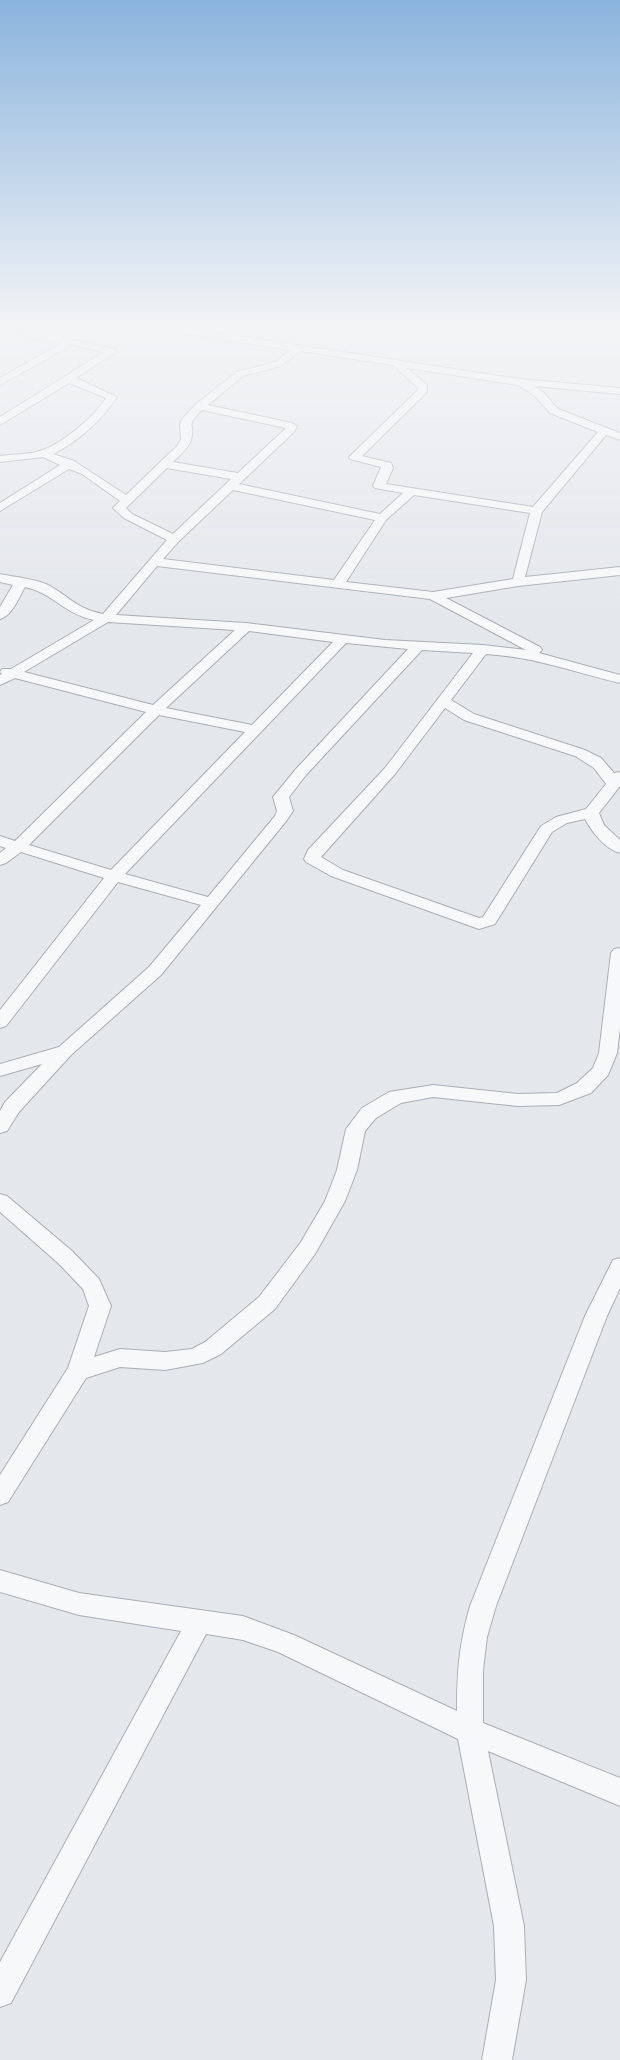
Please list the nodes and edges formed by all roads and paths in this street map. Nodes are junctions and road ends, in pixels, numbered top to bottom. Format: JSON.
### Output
{"nodes":[{"id":1,"x":86,"y":424,"type":"edge"},
{"id":2,"x":185,"y":424,"type":"edge"},
{"id":3,"x":283,"y":424,"type":"edge"},
{"id":4,"x":388,"y":424,"type":"edge"},
{"id":5,"x":589,"y":424,"type":"edge"},
{"id":6,"x":604,"y":430,"type":"junction"},
{"id":7,"x":620,"y":437,"type":"edge"},
{"id":8,"x":45,"y":454,"type":"junction"},
{"id":9,"x":0,"y":459,"type":"edge"},
{"id":10,"x":70,"y":463,"type":"junction"},
{"id":11,"x":164,"y":464,"type":"junction"},
{"id":12,"x":240,"y":477,"type":"junction"},
{"id":13,"x":230,"y":486,"type":"junction"},
{"id":14,"x":410,"y":492,"type":"junction"},
{"id":15,"x":126,"y":500,"type":"junction"},
{"id":16,"x":0,"y":508,"type":"edge"},
{"id":17,"x":536,"y":510,"type":"junction"},
{"id":18,"x":382,"y":518,"type":"junction"},
{"id":19,"x":174,"y":539,"type":"junction"},
{"id":20,"x":154,"y":562,"type":"junction"},
{"id":21,"x":620,"y":571,"type":"edge"},
{"id":22,"x":0,"y":578,"type":"edge"},
{"id":23,"x":21,"y":582,"type":"junction"},
{"id":24,"x":518,"y":582,"type":"junction"},
{"id":25,"x":337,"y":585,"type":"junction"},
{"id":26,"x":433,"y":596,"type":"junction"},
{"id":27,"x":0,"y":615,"type":"edge"},
{"id":28,"x":106,"y":618,"type":"junction"},
{"id":29,"x":246,"y":627,"type":"junction"},
{"id":30,"x":342,"y":640,"type":"junction"},
{"id":31,"x":419,"y":646,"type":"junction"},
{"id":32,"x":483,"y":649,"type":"junction"},
{"id":33,"x":550,"y":659,"type":"junction"},
{"id":34,"x":7,"y":672,"type":"edge"},
{"id":35,"x":620,"y":679,"type":"edge"},
{"id":36,"x":0,"y":681,"type":"edge"},
{"id":37,"x":443,"y":701,"type":"junction"},
{"id":38,"x":156,"y":710,"type":"junction"},
{"id":39,"x":254,"y":730,"type":"junction"},
{"id":40,"x":617,"y":779,"type":"edge"},
{"id":41,"x":591,"y":813,"type":"junction"},
{"id":42,"x":0,"y":841,"type":"edge"},
{"id":43,"x":18,"y":847,"type":"junction"},
{"id":44,"x":620,"y":848,"type":"edge"},
{"id":45,"x":0,"y":860,"type":"edge"},
{"id":46,"x":114,"y":876,"type":"junction"},
{"id":47,"x":212,"y":903,"type":"junction"},
{"id":48,"x":620,"y":952,"type":"edge"},
{"id":49,"x":0,"y":1022,"type":"edge"},
{"id":50,"x":66,"y":1051,"type":"junction"},
{"id":51,"x":0,"y":1070,"type":"edge"},
{"id":52,"x":0,"y":1126,"type":"edge"},
{"id":53,"x":0,"y":1201,"type":"edge"},
{"id":54,"x":620,"y":1266,"type":"edge"},
{"id":55,"x":78,"y":1371,"type":"junction"},
{"id":56,"x":0,"y":1495,"type":"edge"},
{"id":57,"x":0,"y":1581,"type":"edge"},
{"id":58,"x":200,"y":1621,"type":"junction"},
{"id":59,"x":470,"y":1731,"type":"junction"},
{"id":60,"x":620,"y":1792,"type":"edge"},
{"id":61,"x":0,"y":1992,"type":"edge"},
{"id":62,"x":497,"y":2060,"type":"edge"}],
"edges":[{"from":1,"to":8,"type":"street"},
{"from":2,"to":11,"type":"street"},
{"from":3,"to":12,"type":"street"},
{"from":4,"to":14,"type":"street"},
{"from":5,"to":6,"type":"street"},
{"from":6,"to":7,"type":"street"},
{"from":6,"to":17,"type":"street"},
{"from":8,"to":9,"type":"street"},
{"from":8,"to":10,"type":"street"},
{"from":10,"to":15,"type":"street"},
{"from":10,"to":16,"type":"street"},
{"from":11,"to":12,"type":"street"},
{"from":11,"to":15,"type":"street"},
{"from":12,"to":13,"type":"street"},
{"from":13,"to":18,"type":"street"},
{"from":13,"to":19,"type":"street"},
{"from":14,"to":17,"type":"street"},
{"from":14,"to":18,"type":"street"},
{"from":15,"to":19,"type":"street"},
{"from":17,"to":24,"type":"street"},
{"from":18,"to":25,"type":"street"},
{"from":19,"to":20,"type":"street"},
{"from":20,"to":25,"type":"street"},
{"from":20,"to":28,"type":"street"},
{"from":21,"to":24,"type":"street"},
{"from":22,"to":23,"type":"street"},
{"from":23,"to":27,"type":"street"},
{"from":23,"to":28,"type":"street"},
{"from":24,"to":26,"type":"street"},
{"from":25,"to":26,"type":"street"},
{"from":26,"to":33,"type":"street"},
{"from":28,"to":29,"type":"street"},
{"from":28,"to":34,"type":"street"},
{"from":29,"to":30,"type":"street"},
{"from":29,"to":38,"type":"street"},
{"from":30,"to":31,"type":"street"},
{"from":30,"to":39,"type":"street"},
{"from":31,"to":32,"type":"street"},
{"from":31,"to":47,"type":"street"},
{"from":32,"to":33,"type":"street"},
{"from":32,"to":37,"type":"street"},
{"from":33,"to":35,"type":"street"},
{"from":34,"to":36,"type":"street"},
{"from":34,"to":38,"type":"street"},
{"from":37,"to":40,"type":"street"},
{"from":37,"to":41,"type":"street"},
{"from":38,"to":39,"type":"street"},
{"from":38,"to":43,"type":"street"},
{"from":39,"to":46,"type":"street"},
{"from":40,"to":41,"type":"street"},
{"from":41,"to":44,"type":"street"},
{"from":42,"to":43,"type":"street"},
{"from":43,"to":45,"type":"street"},
{"from":43,"to":46,"type":"street"},
{"from":46,"to":47,"type":"street"},
{"from":46,"to":49,"type":"street"},
{"from":47,"to":50,"type":"street"},
{"from":48,"to":55,"type":"street"},
{"from":50,"to":51,"type":"street"},
{"from":50,"to":52,"type":"street"},
{"from":53,"to":55,"type":"street"},
{"from":54,"to":59,"type":"street"},
{"from":55,"to":56,"type":"street"},
{"from":57,"to":58,"type":"street"},
{"from":58,"to":59,"type":"street"},
{"from":58,"to":61,"type":"street"},
{"from":59,"to":60,"type":"street"},
{"from":59,"to":62,"type":"street"}]}
